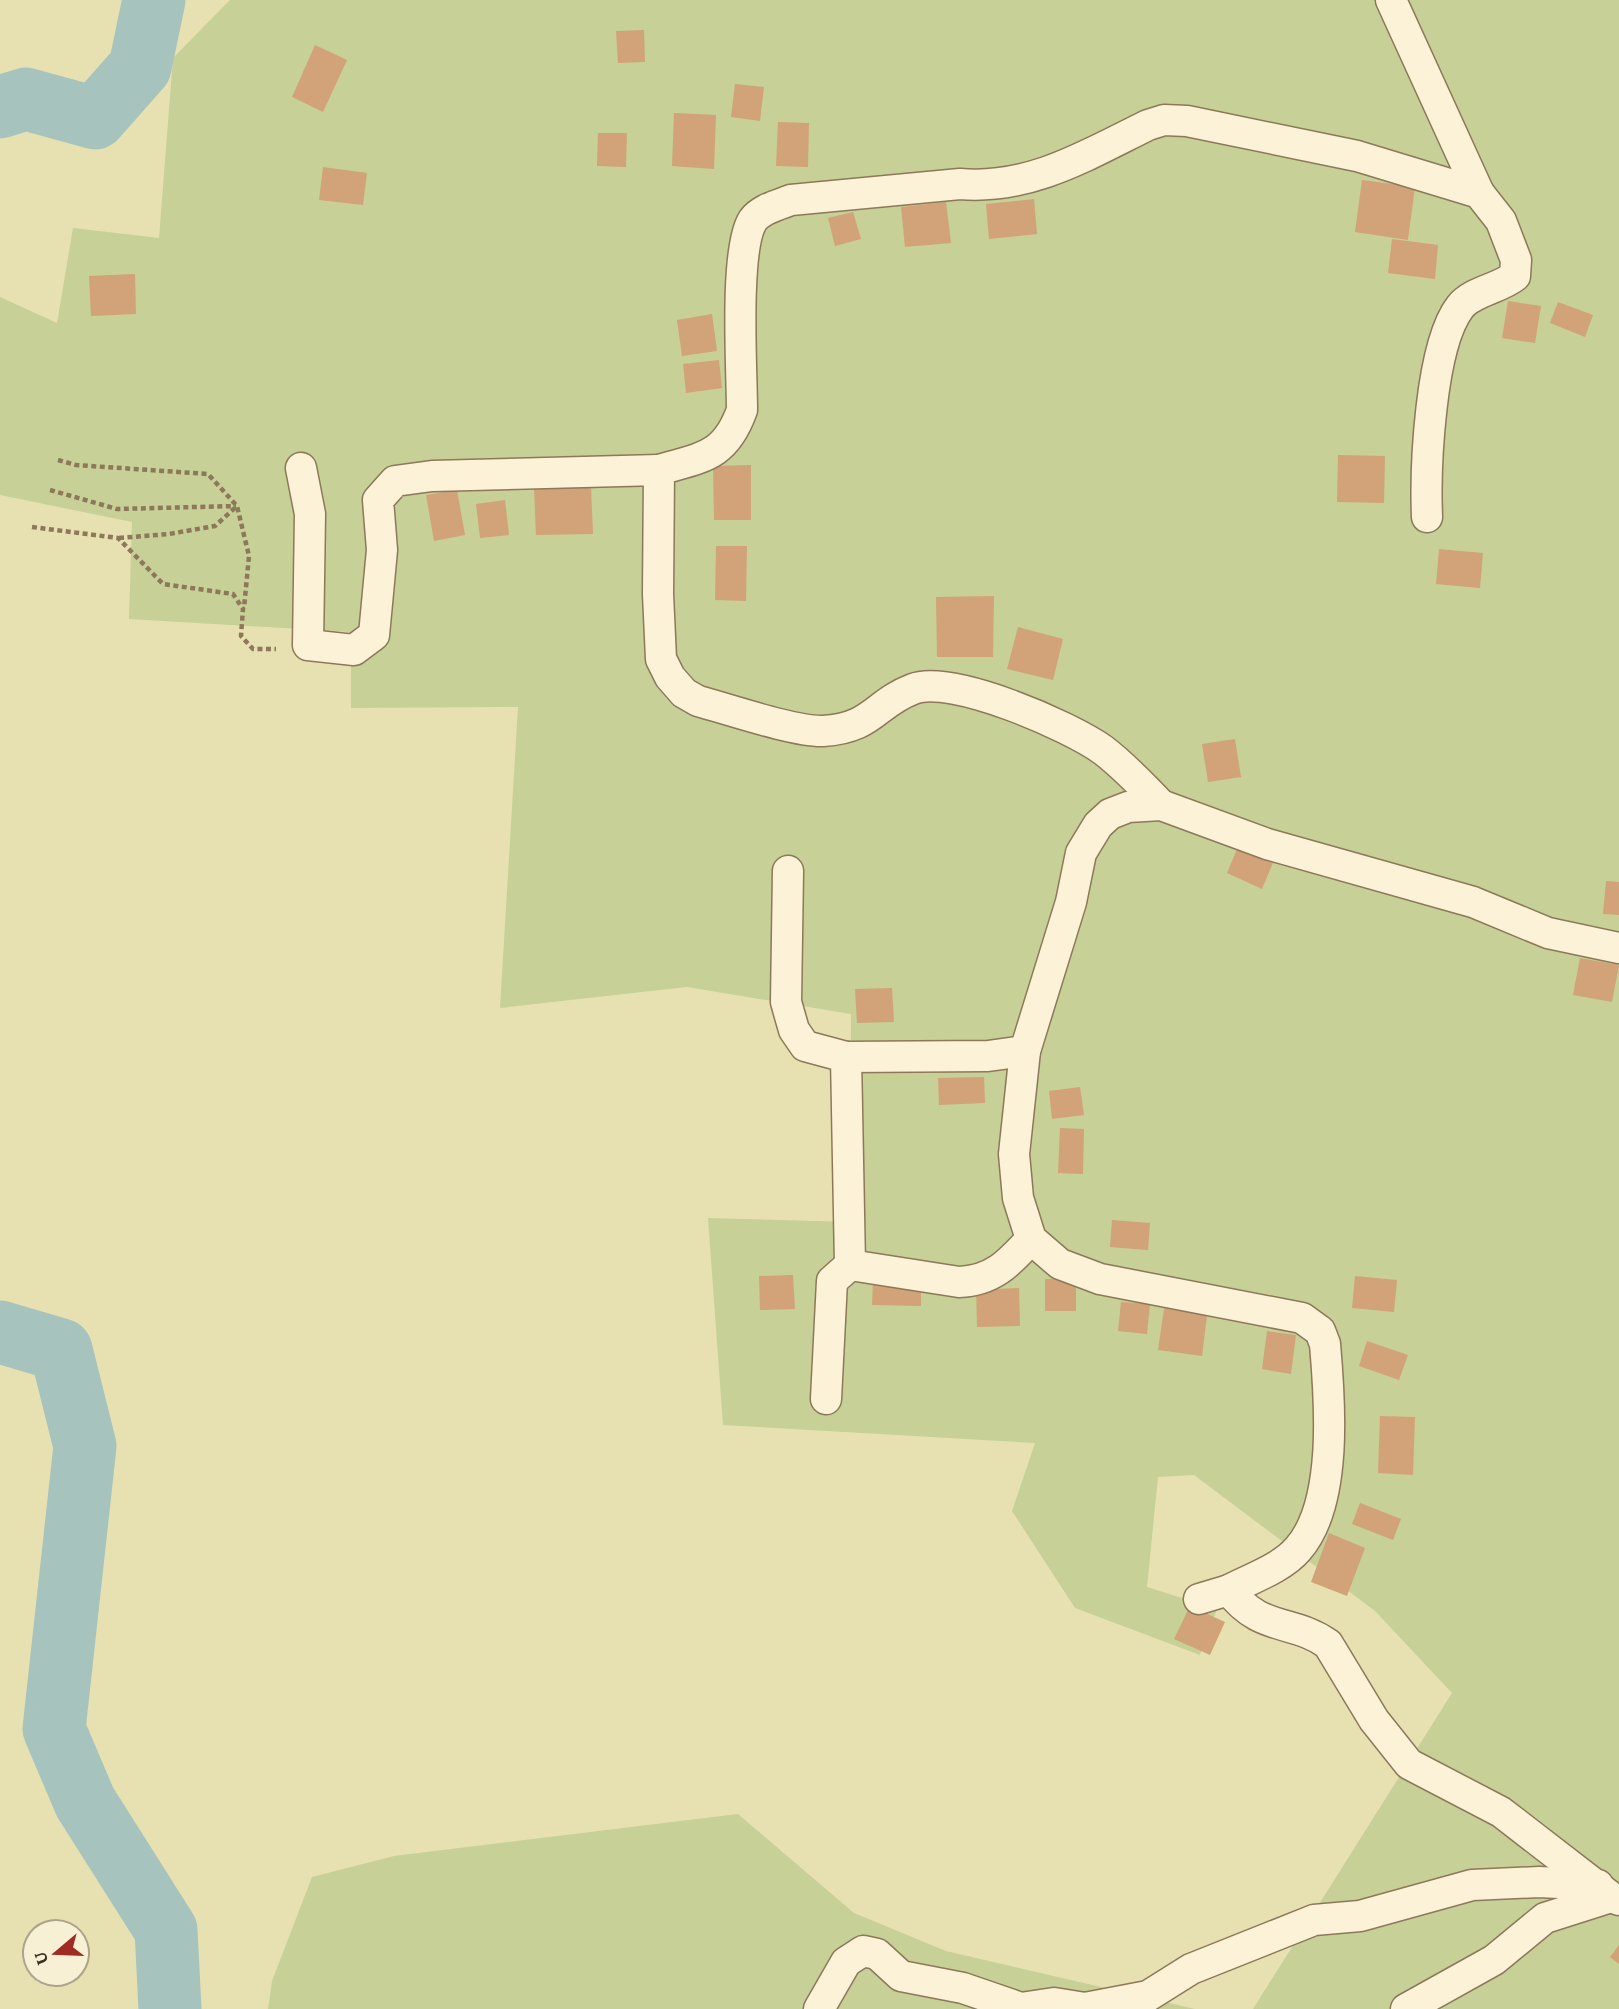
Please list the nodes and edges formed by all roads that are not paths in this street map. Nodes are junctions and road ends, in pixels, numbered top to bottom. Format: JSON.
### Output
{"nodes":[{"id":1,"x":1391,"y":0,"type":"edge"},
{"id":2,"x":1479,"y":193,"type":"junction"},
{"id":3,"x":301,"y":468,"type":"dead end"},
{"id":4,"x":659,"y":470,"type":"junction"},
{"id":5,"x":1427,"y":517,"type":"dead end"},
{"id":6,"x":1161,"y":806,"type":"junction"},
{"id":7,"x":788,"y":871,"type":"dead end"},
{"id":8,"x":1619,"y":948,"type":"edge"},
{"id":9,"x":1025,"y":1051,"type":"junction"},
{"id":10,"x":846,"y":1057,"type":"junction"},
{"id":11,"x":1031,"y":1239,"type":"junction"},
{"id":12,"x":850,"y":1265,"type":"junction"},
{"id":13,"x":826,"y":1399,"type":"dead end"},
{"id":14,"x":1228,"y":1590,"type":"junction"},
{"id":15,"x":1199,"y":1599,"type":"dead end"},
{"id":16,"x":1609,"y":1894,"type":"edge"},
{"id":17,"x":818,"y":2009,"type":"edge"},
{"id":18,"x":1406,"y":2009,"type":"edge"}],
"edges":[{"from":1,"to":2,"type":"street"},
{"from":2,"to":4,"type":"street"},
{"from":2,"to":5,"type":"street"},
{"from":3,"to":4,"type":"street"},
{"from":4,"to":6,"type":"street"},
{"from":6,"to":8,"type":"street"},
{"from":6,"to":9,"type":"street"},
{"from":7,"to":10,"type":"street"},
{"from":9,"to":10,"type":"street"},
{"from":9,"to":11,"type":"street"},
{"from":10,"to":12,"type":"street"},
{"from":11,"to":12,"type":"street"},
{"from":11,"to":14,"type":"street"},
{"from":12,"to":13,"type":"street"},
{"from":14,"to":15,"type":"street"},
{"from":14,"to":16,"type":"street"},
{"from":16,"to":17,"type":"street"},
{"from":16,"to":18,"type":"street"}]}
